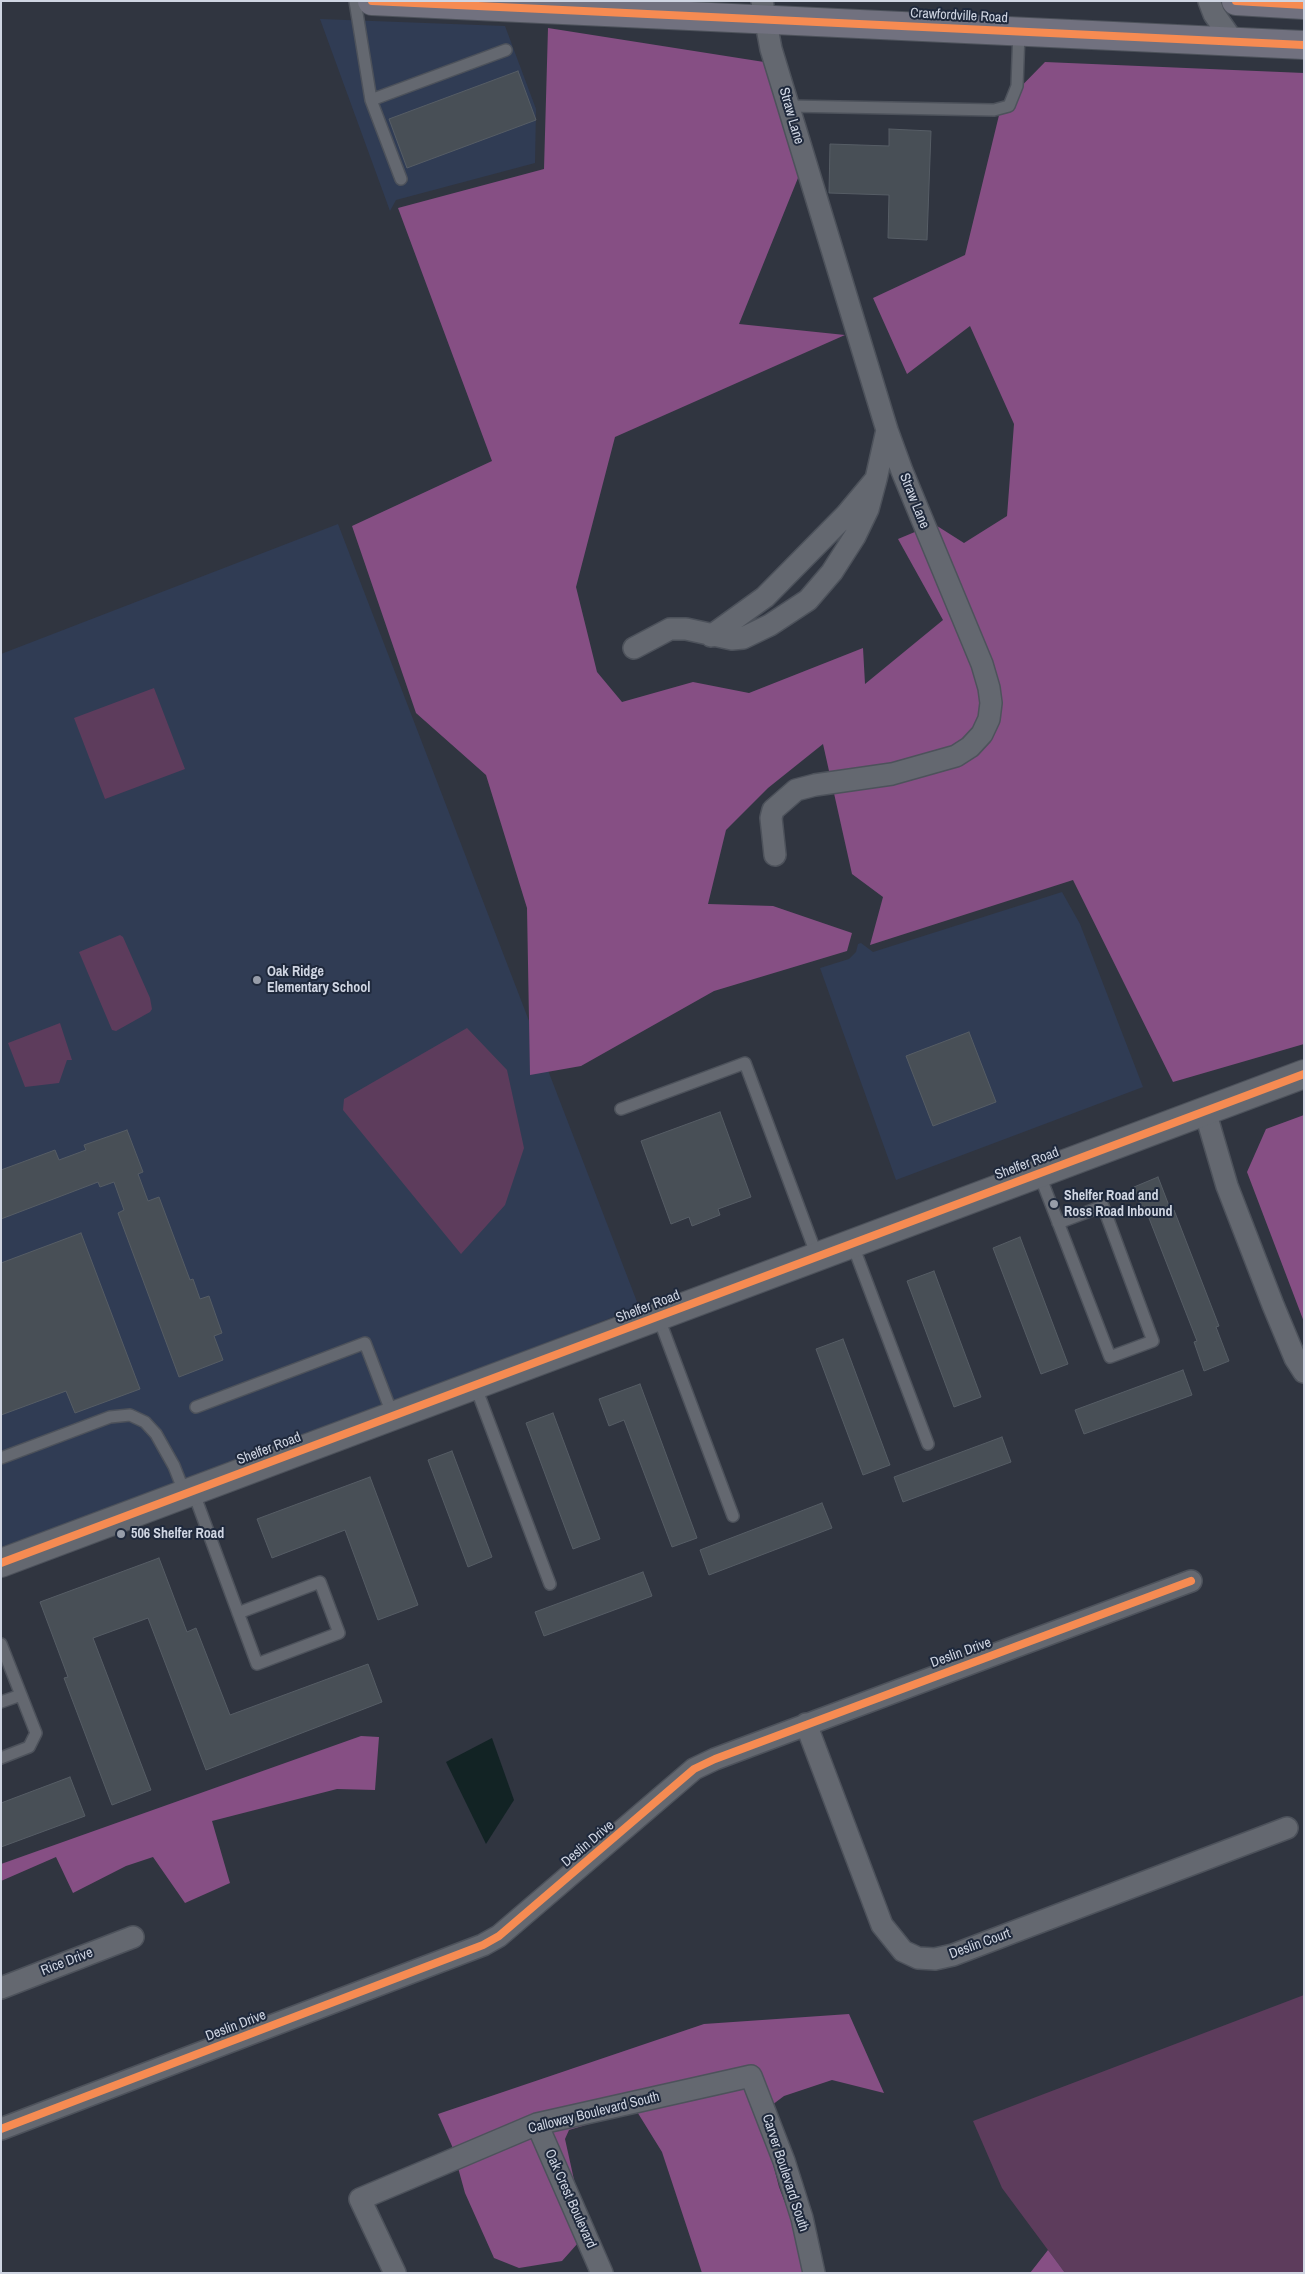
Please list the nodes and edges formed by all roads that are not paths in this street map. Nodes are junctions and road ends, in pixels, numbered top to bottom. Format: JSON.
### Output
{"nodes":[{"id":1,"x":355,"y":1,"type":"edge"},
{"id":2,"x":372,"y":1,"type":"edge"},
{"id":3,"x":1209,"y":1,"type":"edge"},
{"id":4,"x":1236,"y":1,"type":"edge"},
{"id":5,"x":1304,"y":5,"type":"edge"},
{"id":6,"x":764,"y":10,"type":"edge"},
{"id":7,"x":1019,"y":32,"type":"junction"},
{"id":8,"x":1233,"y":41,"type":"junction"},
{"id":9,"x":1304,"y":44,"type":"edge"},
{"id":10,"x":506,"y":50,"type":"dead end"},
{"id":11,"x":371,"y":100,"type":"junction"},
{"id":12,"x":788,"y":106,"type":"junction"},
{"id":13,"x":400,"y":179,"type":"dead end"},
{"id":14,"x":887,"y":430,"type":"junction"},
{"id":15,"x":876,"y":479,"type":"junction"},
{"id":16,"x":711,"y":636,"type":"junction"},
{"id":17,"x":634,"y":648,"type":"dead end"},
{"id":18,"x":775,"y":855,"type":"dead end"},
{"id":19,"x":1304,"y":1074,"type":"edge"},
{"id":20,"x":621,"y":1109,"type":"dead end"},
{"id":21,"x":1205,"y":1111,"type":"junction"},
{"id":22,"x":1039,"y":1173,"type":"junction"},
{"id":23,"x":1058,"y":1223,"type":"junction"},
{"id":24,"x":852,"y":1243,"type":"junction"},
{"id":25,"x":817,"y":1256,"type":"junction"},
{"id":26,"x":658,"y":1316,"type":"junction"},
{"id":27,"x":1304,"y":1372,"type":"edge"},
{"id":28,"x":475,"y":1385,"type":"junction"},
{"id":29,"x":196,"y":1407,"type":"dead end"},
{"id":30,"x":393,"y":1416,"type":"junction"},
{"id":31,"x":928,"y":1444,"type":"dead end"},
{"id":32,"x":1,"y":1458,"type":"edge"},
{"id":33,"x":189,"y":1492,"type":"junction"},
{"id":34,"x":733,"y":1516,"type":"dead end"},
{"id":35,"x":1,"y":1563,"type":"edge"},
{"id":36,"x":1191,"y":1581,"type":"dead end"},
{"id":37,"x":550,"y":1584,"type":"dead end"},
{"id":38,"x":238,"y":1613,"type":"junction"},
{"id":39,"x":1,"y":1644,"type":"edge"},
{"id":40,"x":21,"y":1695,"type":"junction"},
{"id":41,"x":1,"y":1702,"type":"edge"},
{"id":42,"x":806,"y":1724,"type":"junction"},
{"id":43,"x":1,"y":1758,"type":"edge"},
{"id":44,"x":1287,"y":1828,"type":"dead end"},
{"id":45,"x":132,"y":1937,"type":"dead end"},
{"id":46,"x":1,"y":1988,"type":"edge"},
{"id":47,"x":751,"y":2076,"type":"joint"},
{"id":48,"x":537,"y":2124,"type":"junction"},
{"id":49,"x":1,"y":2129,"type":"edge"},
{"id":50,"x":396,"y":2273,"type":"edge"},
{"id":51,"x":602,"y":2273,"type":"edge"},
{"id":52,"x":814,"y":2273,"type":"edge"}],
"edges":[{"from":1,"to":11,"type":"lane"},
{"from":2,"to":6,"type":"main road","name":"Crawfordville Road"},
{"from":3,"to":8,"type":"street"},
{"from":4,"to":5,"type":"main road"},
{"from":6,"to":7,"type":"main road","name":"Crawfordville Road"},
{"from":6,"to":12,"type":"street","name":"Straw Lane"},
{"from":7,"to":8,"type":"main road","name":"Crawfordville Road"},
{"from":7,"to":12,"type":"lane"},
{"from":8,"to":9,"type":"main road","name":"Crawfordville Road"},
{"from":10,"to":11,"type":"lane"},
{"from":11,"to":13,"type":"lane"},
{"from":12,"to":14,"type":"street","name":"Straw Lane"},
{"from":14,"to":15,"type":"street"},
{"from":14,"to":18,"type":"street","name":"Straw Lane"},
{"from":15,"to":16,"type":"street"},
{"from":15,"to":16,"type":"street"},
{"from":16,"to":17,"type":"street"},
{"from":19,"to":21,"type":"street","name":"Shelfer Road"},
{"from":20,"to":25,"type":"lane"},
{"from":21,"to":22,"type":"street","name":"Shelfer Road"},
{"from":21,"to":27,"type":"street"},
{"from":22,"to":23,"type":"lane"},
{"from":22,"to":24,"type":"street","name":"Shelfer Road"},
{"from":23,"to":23,"type":"lane"},
{"from":24,"to":25,"type":"street","name":"Shelfer Road"},
{"from":24,"to":31,"type":"lane"},
{"from":25,"to":26,"type":"street","name":"Shelfer Road"},
{"from":26,"to":28,"type":"street","name":"Shelfer Road"},
{"from":26,"to":34,"type":"lane"},
{"from":28,"to":30,"type":"street","name":"Shelfer Road"},
{"from":28,"to":37,"type":"lane"},
{"from":29,"to":30,"type":"lane"},
{"from":30,"to":33,"type":"street","name":"Shelfer Road"},
{"from":32,"to":33,"type":"lane"},
{"from":33,"to":35,"type":"street","name":"Shelfer Road"},
{"from":33,"to":38,"type":"lane"},
{"from":36,"to":42,"type":"street","name":"Deslin Drive"},
{"from":38,"to":38,"type":"lane"},
{"from":39,"to":40,"type":"lane"},
{"from":40,"to":41,"type":"lane"},
{"from":40,"to":43,"type":"lane"},
{"from":42,"to":44,"type":"street","name":"Deslin Court"},
{"from":42,"to":49,"type":"street","name":"Deslin Drive"},
{"from":45,"to":46,"type":"street","name":"Rice Drive"},
{"from":47,"to":48,"type":"street","name":"Calloway Boulevard South"},
{"from":47,"to":52,"type":"street","name":"Carver Boulevard South"},
{"from":48,"to":50,"type":"street","name":"Calloway Boulevard South"},
{"from":48,"to":51,"type":"street","name":"Oak Crest Boulevard"}]}
